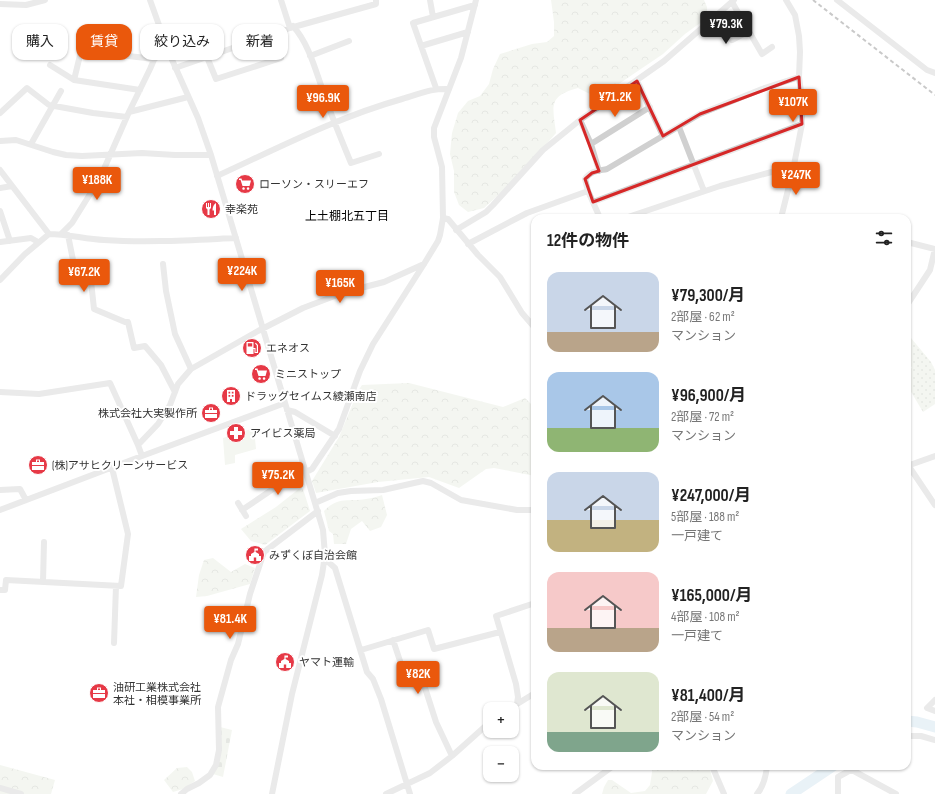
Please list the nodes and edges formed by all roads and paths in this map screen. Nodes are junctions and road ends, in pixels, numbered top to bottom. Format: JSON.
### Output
{"nodes":[{"id":1,"x":45,"y":0,"type":"edge"},
{"id":2,"x":150,"y":0,"type":"edge"},
{"id":3,"x":281,"y":0,"type":"edge"},
{"id":4,"x":376,"y":0,"type":"edge"},
{"id":5,"x":430,"y":0,"type":"edge"},
{"id":6,"x":786,"y":0,"type":"edge"},
{"id":7,"x":837,"y":0,"type":"edge"},
{"id":8,"x":733,"y":1,"type":"edge"},
{"id":9,"x":475,"y":2,"type":"edge"},
{"id":10,"x":0,"y":4,"type":"edge"},
{"id":11,"x":718,"y":15,"type":"junction"},
{"id":12,"x":433,"y":17,"type":"junction"},
{"id":13,"x":158,"y":24,"type":"edge"},
{"id":14,"x":292,"y":27,"type":"junction"},
{"id":15,"x":288,"y":28,"type":"edge"},
{"id":16,"x":749,"y":31,"type":"junction"},
{"id":17,"x":468,"y":32,"type":"junction"},
{"id":18,"x":349,"y":41,"type":"dead end"},
{"id":19,"x":421,"y":46,"type":"junction"},
{"id":20,"x":772,"y":47,"type":"dead end"},
{"id":21,"x":310,"y":56,"type":"junction"},
{"id":22,"x":79,"y":60,"type":"edge"},
{"id":23,"x":155,"y":60,"type":"edge"},
{"id":24,"x":172,"y":60,"type":"edge"},
{"id":25,"x":198,"y":60,"type":"edge"},
{"id":26,"x":208,"y":60,"type":"edge"},
{"id":27,"x":275,"y":60,"type":"edge"},
{"id":28,"x":50,"y":65,"type":"dead end"},
{"id":29,"x":175,"y":68,"type":"junction"},
{"id":30,"x":935,"y":73,"type":"edge"},
{"id":31,"x":799,"y":77,"type":"junction"},
{"id":32,"x":74,"y":80,"type":"junction"},
{"id":33,"x":637,"y":81,"type":"junction"},
{"id":34,"x":436,"y":88,"type":"junction"},
{"id":35,"x":449,"y":89,"type":"junction"},
{"id":36,"x":140,"y":90,"type":"junction"},
{"id":37,"x":61,"y":91,"type":"dead end"},
{"id":38,"x":188,"y":97,"type":"junction"},
{"id":39,"x":52,"y":106,"type":"junction"},
{"id":40,"x":650,"y":108,"type":"junction"},
{"id":41,"x":0,"y":114,"type":"edge"},
{"id":42,"x":128,"y":114,"type":"junction"},
{"id":43,"x":580,"y":120,"type":"junction"},
{"id":44,"x":334,"y":122,"type":"junction"},
{"id":45,"x":802,"y":124,"type":"junction"},
{"id":46,"x":679,"y":127,"type":"junction"},
{"id":47,"x":664,"y":136,"type":"junction"},
{"id":48,"x":0,"y":141,"type":"edge"},
{"id":49,"x":31,"y":144,"type":"junction"},
{"id":50,"x":591,"y":144,"type":"junction"},
{"id":51,"x":111,"y":154,"type":"junction"},
{"id":52,"x":379,"y":154,"type":"dead end"},
{"id":53,"x":210,"y":155,"type":"junction"},
{"id":54,"x":694,"y":164,"type":"junction"},
{"id":55,"x":0,"y":170,"type":"edge"},
{"id":56,"x":793,"y":170,"type":"junction"},
{"id":57,"x":599,"y":171,"type":"junction"},
{"id":58,"x":217,"y":176,"type":"junction"},
{"id":59,"x":12,"y":186,"type":"junction"},
{"id":60,"x":0,"y":188,"type":"edge"},
{"id":61,"x":588,"y":191,"type":"junction"},
{"id":62,"x":704,"y":191,"type":"junction"},
{"id":63,"x":593,"y":202,"type":"junction"},
{"id":64,"x":0,"y":211,"type":"edge"},
{"id":65,"x":598,"y":214,"type":"edge"},
{"id":66,"x":637,"y":214,"type":"edge"},
{"id":67,"x":782,"y":214,"type":"edge"},
{"id":68,"x":443,"y":218,"type":"junction"},
{"id":69,"x":456,"y":230,"type":"junction"},
{"id":70,"x":49,"y":234,"type":"junction"},
{"id":71,"x":65,"y":235,"type":"junction"},
{"id":72,"x":236,"y":238,"type":"junction"},
{"id":73,"x":10,"y":241,"type":"junction"},
{"id":74,"x":0,"y":242,"type":"edge"},
{"id":75,"x":38,"y":242,"type":"junction"},
{"id":76,"x":911,"y":243,"type":"edge"},
{"id":77,"x":468,"y":244,"type":"junction"},
{"id":78,"x":935,"y":249,"type":"edge"},
{"id":79,"x":163,"y":264,"type":"dead end"},
{"id":80,"x":424,"y":264,"type":"junction"},
{"id":81,"x":0,"y":280,"type":"edge"},
{"id":82,"x":911,"y":299,"type":"edge"},
{"id":83,"x":531,"y":323,"type":"edge"},
{"id":84,"x":263,"y":328,"type":"junction"},
{"id":85,"x":191,"y":369,"type":"junction"},
{"id":86,"x":0,"y":392,"type":"edge"},
{"id":87,"x":175,"y":392,"type":"junction"},
{"id":88,"x":286,"y":406,"type":"junction"},
{"id":89,"x":334,"y":436,"type":"junction"},
{"id":90,"x":138,"y":445,"type":"junction"},
{"id":91,"x":142,"y":456,"type":"junction"},
{"id":92,"x":935,"y":456,"type":"edge"},
{"id":93,"x":911,"y":465,"type":"edge"},
{"id":94,"x":112,"y":468,"type":"junction"},
{"id":95,"x":305,"y":470,"type":"junction"},
{"id":96,"x":911,"y":470,"type":"edge"},
{"id":97,"x":0,"y":490,"type":"edge"},
{"id":98,"x":26,"y":500,"type":"junction"},
{"id":99,"x":315,"y":503,"type":"junction"},
{"id":100,"x":238,"y":504,"type":"dead end"},
{"id":101,"x":935,"y":506,"type":"edge"},
{"id":102,"x":0,"y":510,"type":"edge"},
{"id":103,"x":242,"y":510,"type":"junction"},
{"id":104,"x":531,"y":510,"type":"edge"},
{"id":105,"x":318,"y":511,"type":"junction"},
{"id":106,"x":246,"y":516,"type":"dead end"},
{"id":107,"x":44,"y":542,"type":"dead end"},
{"id":108,"x":325,"y":559,"type":"junction"},
{"id":109,"x":43,"y":582,"type":"junction"},
{"id":110,"x":116,"y":586,"type":"junction"},
{"id":111,"x":0,"y":590,"type":"edge"},
{"id":112,"x":531,"y":604,"type":"edge"},
{"id":113,"x":500,"y":632,"type":"junction"},
{"id":114,"x":394,"y":640,"type":"junction"},
{"id":115,"x":114,"y":643,"type":"dead end"},
{"id":116,"x":361,"y":650,"type":"junction"},
{"id":117,"x":531,"y":695,"type":"edge"},
{"id":118,"x":935,"y":700,"type":"edge"},
{"id":119,"x":517,"y":702,"type":"edge"},
{"id":120,"x":519,"y":703,"type":"edge"},
{"id":121,"x":935,"y":711,"type":"edge"},
{"id":122,"x":483,"y":728,"type":"edge"},
{"id":123,"x":911,"y":736,"type":"edge"},
{"id":124,"x":935,"y":740,"type":"edge"},
{"id":125,"x":452,"y":756,"type":"junction"},
{"id":126,"x":608,"y":770,"type":"edge"},
{"id":127,"x":714,"y":770,"type":"edge"},
{"id":128,"x":767,"y":770,"type":"edge"},
{"id":129,"x":847,"y":770,"type":"edge"},
{"id":130,"x":854,"y":770,"type":"edge"},
{"id":131,"x":407,"y":784,"type":"junction"},
{"id":132,"x":0,"y":788,"type":"edge"},
{"id":133,"x":894,"y":793,"type":"edge"},
{"id":134,"x":21,"y":794,"type":"edge"},
{"id":135,"x":181,"y":794,"type":"edge"},
{"id":136,"x":272,"y":794,"type":"edge"},
{"id":137,"x":386,"y":794,"type":"edge"},
{"id":138,"x":410,"y":794,"type":"edge"},
{"id":139,"x":575,"y":794,"type":"edge"},
{"id":140,"x":724,"y":794,"type":"edge"},
{"id":141,"x":757,"y":794,"type":"edge"},
{"id":142,"x":838,"y":794,"type":"edge"}],
"edges":[{"from":1,"to":10,"type":"street"},
{"from":2,"to":13,"type":"street"},
{"from":3,"to":14,"type":"street"},
{"from":4,"to":14,"type":"street"},
{"from":5,"to":12,"type":"street"},
{"from":6,"to":31,"type":"street"},
{"from":7,"to":30,"type":"street"},
{"from":8,"to":11,"type":"street"},
{"from":8,"to":16,"type":"street"},
{"from":9,"to":12,"type":"street"},
{"from":9,"to":17,"type":"street"},
{"from":11,"to":16,"type":"street"},
{"from":11,"to":33,"type":"street"},
{"from":12,"to":19,"type":"street"},
{"from":14,"to":15,"type":"street"},
{"from":14,"to":21,"type":"street"},
{"from":16,"to":20,"type":"street"},
{"from":17,"to":19,"type":"street"},
{"from":17,"to":35,"type":"street"},
{"from":18,"to":21,"type":"street"},
{"from":19,"to":34,"type":"street"},
{"from":21,"to":44,"type":"street"},
{"from":22,"to":32,"type":"street"},
{"from":23,"to":36,"type":"street"},
{"from":24,"to":29,"type":"street"},
{"from":25,"to":29,"type":"street"},
{"from":26,"to":27,"type":"street"},
{"from":28,"to":32,"type":"street"},
{"from":29,"to":38,"type":"street"},
{"from":31,"to":45,"type":"street"},
{"from":31,"to":46,"type":"street"},
{"from":32,"to":36,"type":"street"},
{"from":33,"to":40,"type":"street"},
{"from":33,"to":43,"type":"street"},
{"from":34,"to":35,"type":"street"},
{"from":34,"to":44,"type":"street"},
{"from":35,"to":68,"type":"street"},
{"from":36,"to":42,"type":"street"},
{"from":37,"to":39,"type":"street"},
{"from":38,"to":42,"type":"street"},
{"from":38,"to":53,"type":"street"},
{"from":39,"to":41,"type":"street"},
{"from":39,"to":42,"type":"street"},
{"from":39,"to":49,"type":"street"},
{"from":40,"to":47,"type":"street"},
{"from":40,"to":50,"type":"street"},
{"from":42,"to":51,"type":"street"},
{"from":43,"to":50,"type":"street"},
{"from":43,"to":69,"type":"street"},
{"from":44,"to":52,"type":"street"},
{"from":44,"to":58,"type":"street"},
{"from":45,"to":54,"type":"street"},
{"from":45,"to":56,"type":"street"},
{"from":46,"to":47,"type":"street"},
{"from":46,"to":54,"type":"street"},
{"from":47,"to":57,"type":"street"},
{"from":48,"to":49,"type":"street"},
{"from":49,"to":51,"type":"street"},
{"from":50,"to":57,"type":"street"},
{"from":51,"to":53,"type":"street"},
{"from":51,"to":71,"type":"street"},
{"from":53,"to":58,"type":"street"},
{"from":54,"to":62,"type":"street"},
{"from":54,"to":63,"type":"street"},
{"from":55,"to":59,"type":"street"},
{"from":56,"to":62,"type":"street"},
{"from":56,"to":67,"type":"street"},
{"from":57,"to":61,"type":"street"},
{"from":58,"to":72,"type":"street"},
{"from":59,"to":60,"type":"street"},
{"from":59,"to":70,"type":"street"},
{"from":61,"to":63,"type":"street"},
{"from":61,"to":77,"type":"street"},
{"from":62,"to":66,"type":"street"},
{"from":63,"to":65,"type":"street"},
{"from":64,"to":73,"type":"street"},
{"from":68,"to":69,"type":"street"},
{"from":68,"to":80,"type":"street"},
{"from":69,"to":77,"type":"street"},
{"from":70,"to":71,"type":"street"},
{"from":70,"to":75,"type":"street"},
{"from":71,"to":72,"type":"street"},
{"from":71,"to":87,"type":"street"},
{"from":72,"to":84,"type":"street"},
{"from":73,"to":74,"type":"street"},
{"from":73,"to":75,"type":"street"},
{"from":75,"to":81,"type":"street"},
{"from":76,"to":78,"type":"street"},
{"from":77,"to":83,"type":"street"},
{"from":78,"to":82,"type":"street"},
{"from":79,"to":85,"type":"street"},
{"from":80,"to":84,"type":"street"},
{"from":80,"to":89,"type":"street"},
{"from":84,"to":85,"type":"street"},
{"from":84,"to":88,"type":"street"},
{"from":85,"to":87,"type":"street"},
{"from":86,"to":90,"type":"street"},
{"from":87,"to":90,"type":"street"},
{"from":88,"to":89,"type":"street"},
{"from":88,"to":91,"type":"street"},
{"from":88,"to":95,"type":"street"},
{"from":89,"to":95,"type":"street"},
{"from":90,"to":91,"type":"street"},
{"from":91,"to":94,"type":"street"},
{"from":92,"to":93,"type":"street"},
{"from":94,"to":98,"type":"street"},
{"from":94,"to":110,"type":"street"},
{"from":95,"to":99,"type":"street"},
{"from":95,"to":103,"type":"street"},
{"from":96,"to":101,"type":"street"},
{"from":97,"to":98,"type":"street"},
{"from":98,"to":102,"type":"street"},
{"from":99,"to":104,"type":"street"},
{"from":99,"to":105,"type":"street"},
{"from":100,"to":103,"type":"street"},
{"from":103,"to":106,"type":"street"},
{"from":105,"to":108,"type":"street"},
{"from":105,"to":135,"type":"street"},
{"from":107,"to":109,"type":"street"},
{"from":108,"to":116,"type":"street"},
{"from":108,"to":136,"type":"street"},
{"from":109,"to":110,"type":"street"},
{"from":109,"to":111,"type":"street"},
{"from":110,"to":115,"type":"street"},
{"from":112,"to":113,"type":"street"},
{"from":113,"to":114,"type":"street"},
{"from":113,"to":119,"type":"street"},
{"from":114,"to":116,"type":"street"},
{"from":114,"to":125,"type":"street"},
{"from":116,"to":131,"type":"street"},
{"from":117,"to":120,"type":"street"},
{"from":118,"to":121,"type":"street"},
{"from":122,"to":125,"type":"street"},
{"from":123,"to":124,"type":"street"},
{"from":125,"to":131,"type":"street"},
{"from":126,"to":139,"type":"street"},
{"from":127,"to":140,"type":"street"},
{"from":128,"to":141,"type":"street"},
{"from":129,"to":142,"type":"street"},
{"from":130,"to":133,"type":"street"},
{"from":131,"to":137,"type":"street"},
{"from":131,"to":138,"type":"street"},
{"from":132,"to":134,"type":"street"}]}
